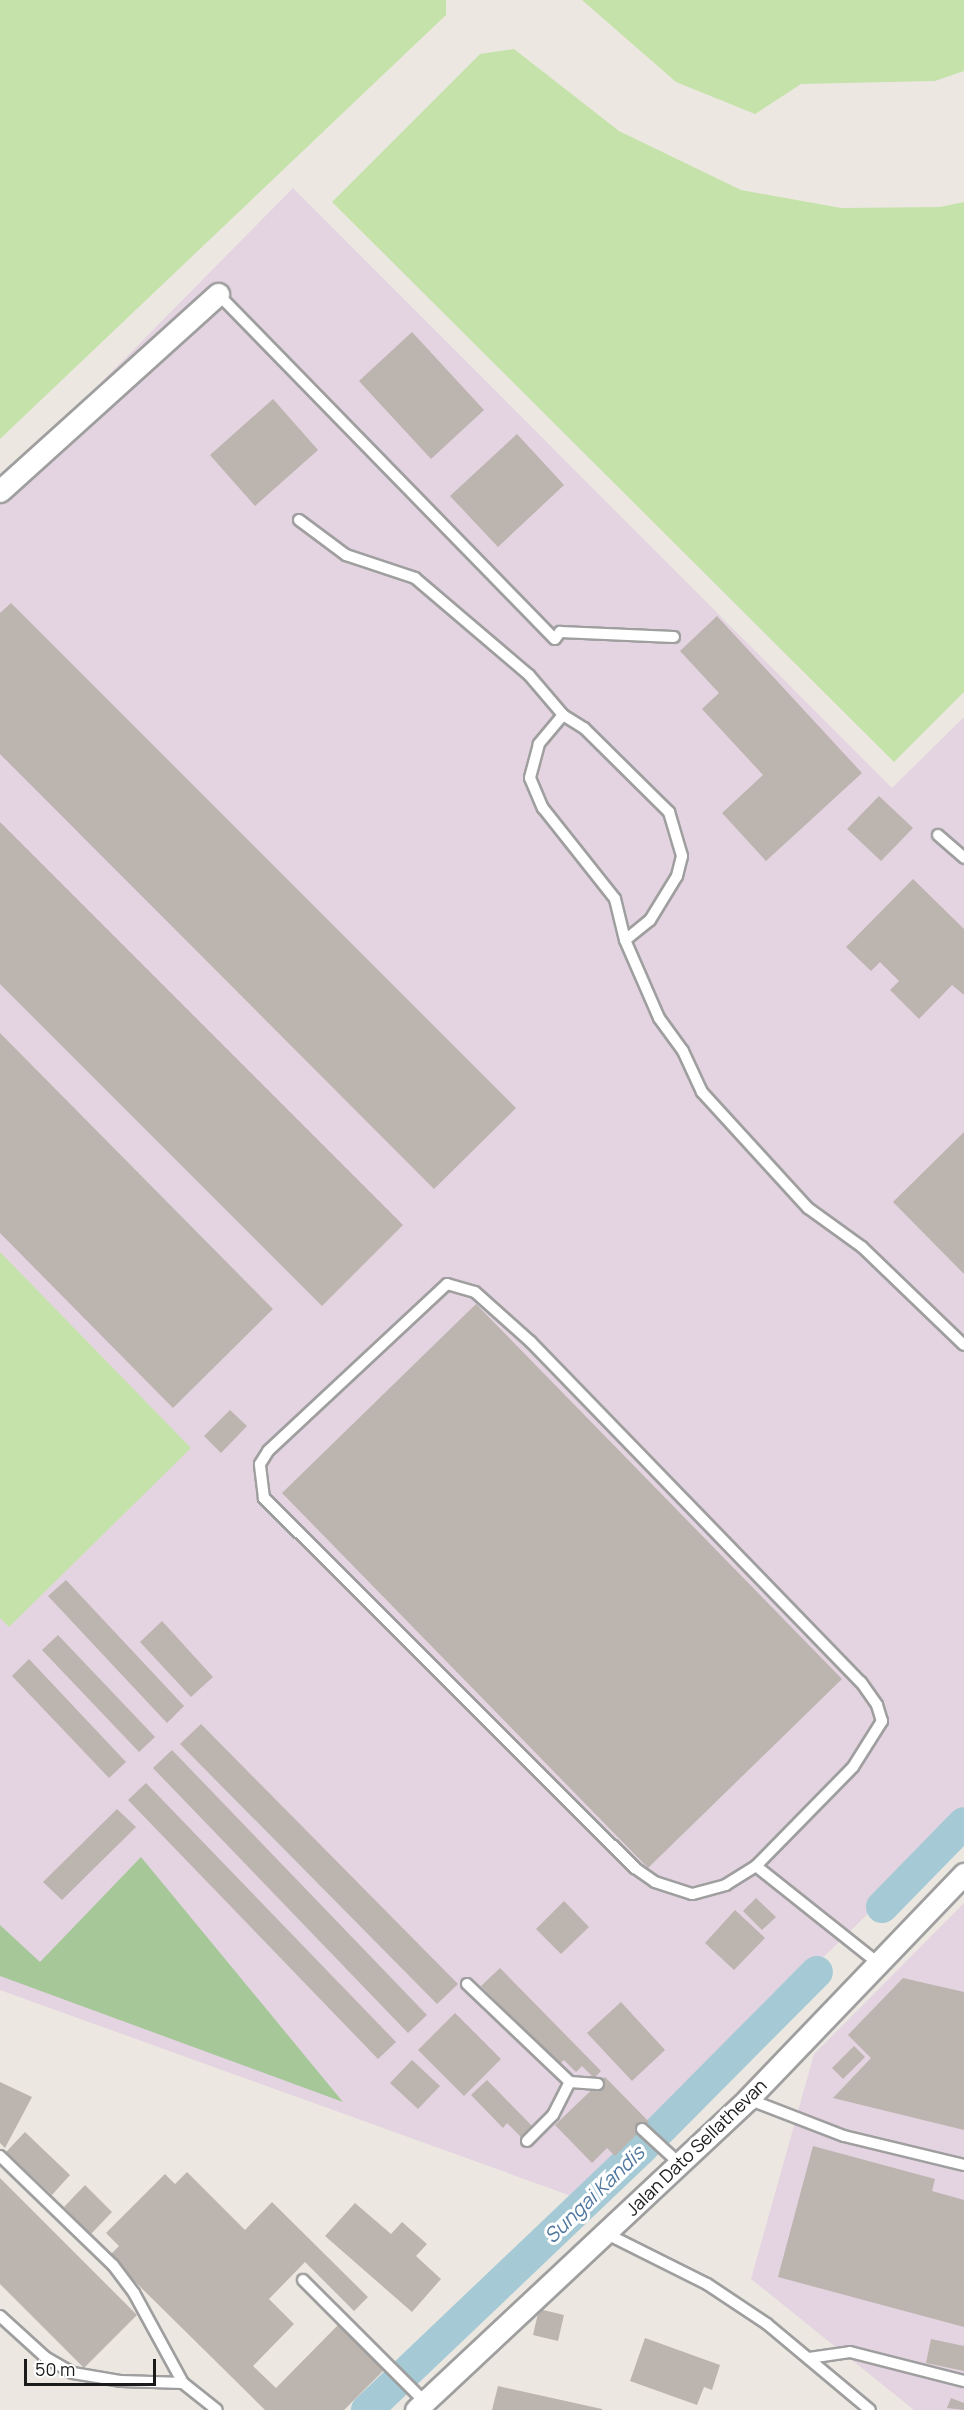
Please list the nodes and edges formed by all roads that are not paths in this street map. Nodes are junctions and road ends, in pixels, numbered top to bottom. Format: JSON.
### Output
{"nodes":[{"id":1,"x":218,"y":294,"type":"joint"},
{"id":2,"x":0,"y":491,"type":"edge"},
{"id":3,"x":299,"y":520,"type":"dead end"},
{"id":4,"x":674,"y":637,"type":"dead end"},
{"id":5,"x":563,"y":715,"type":"junction"},
{"id":6,"x":938,"y":835,"type":"dead end"},
{"id":7,"x":964,"y":858,"type":"edge"},
{"id":8,"x":625,"y":940,"type":"junction"},
{"id":9,"x":964,"y":1345,"type":"edge"},
{"id":10,"x":756,"y":1866,"type":"junction"},
{"id":11,"x":964,"y":1874,"type":"edge"},
{"id":12,"x":879,"y":1964,"type":"junction"},
{"id":13,"x":467,"y":1984,"type":"dead end"},
{"id":14,"x":570,"y":2082,"type":"junction"},
{"id":15,"x":598,"y":2084,"type":"dead end"},
{"id":16,"x":748,"y":2099,"type":"junction"},
{"id":17,"x":644,"y":2131,"type":"dead end"},
{"id":18,"x":527,"y":2141,"type":"dead end"},
{"id":19,"x":0,"y":2156,"type":"edge"},
{"id":20,"x":679,"y":2163,"type":"junction"},
{"id":21,"x":964,"y":2165,"type":"edge"},
{"id":22,"x":605,"y":2233,"type":"junction"},
{"id":23,"x":303,"y":2280,"type":"dead end"},
{"id":24,"x":0,"y":2316,"type":"edge"},
{"id":25,"x":809,"y":2358,"type":"junction"},
{"id":26,"x":964,"y":2382,"type":"edge"},
{"id":27,"x":183,"y":2383,"type":"junction"},
{"id":28,"x":421,"y":2406,"type":"edge"},
{"id":29,"x":217,"y":2410,"type":"edge"},
{"id":30,"x":870,"y":2410,"type":"edge"}],
"edges":[{"from":1,"to":2,"type":"street"},
{"from":1,"to":4,"type":"lane"},
{"from":3,"to":5,"type":"lane"},
{"from":5,"to":8,"type":"lane"},
{"from":5,"to":8,"type":"lane"},
{"from":6,"to":7,"type":"lane"},
{"from":8,"to":9,"type":"lane"},
{"from":10,"to":10,"type":"lane"},
{"from":10,"to":12,"type":"lane"},
{"from":11,"to":12,"type":"street","name":"Jalan Dato Sellathevan"},
{"from":12,"to":16,"type":"street","name":"Jalan Dato Sellathevan"},
{"from":13,"to":14,"type":"lane"},
{"from":14,"to":15,"type":"lane"},
{"from":14,"to":18,"type":"lane"},
{"from":16,"to":20,"type":"street","name":"Jalan Dato Sellathevan"},
{"from":16,"to":21,"type":"lane"},
{"from":17,"to":20,"type":"lane"},
{"from":19,"to":27,"type":"lane"},
{"from":20,"to":22,"type":"street","name":"Jalan Dato Sellathevan"},
{"from":22,"to":25,"type":"lane"},
{"from":22,"to":28,"type":"street","name":"Jalan Dato Sellathevan"},
{"from":23,"to":28,"type":"lane"},
{"from":24,"to":27,"type":"lane"},
{"from":25,"to":26,"type":"lane"},
{"from":25,"to":30,"type":"lane"},
{"from":27,"to":29,"type":"lane"}]}
